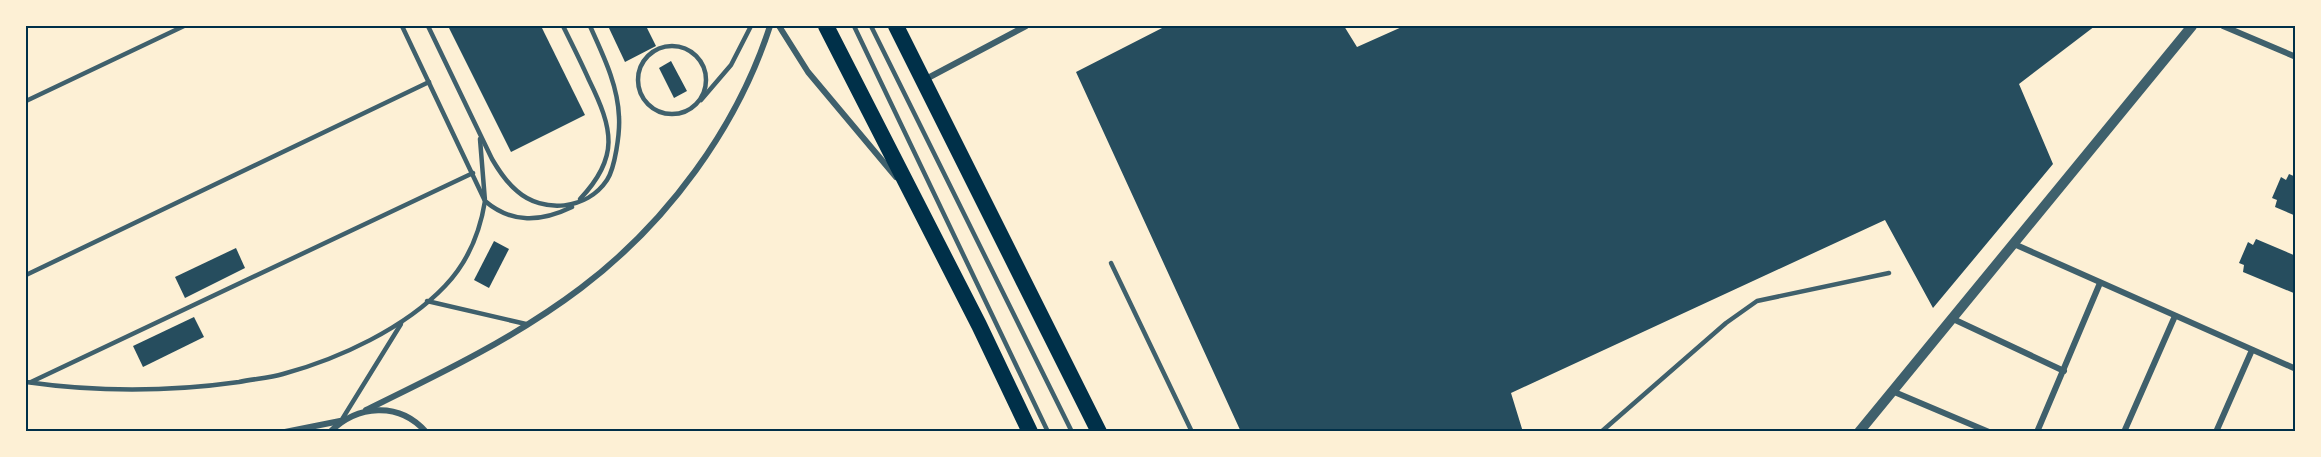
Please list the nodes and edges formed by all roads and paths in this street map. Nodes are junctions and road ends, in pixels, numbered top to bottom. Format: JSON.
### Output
{"nodes":[{"id":1,"x":184,"y":26,"type":"edge"},
{"id":2,"x":402,"y":26,"type":"edge"},
{"id":3,"x":428,"y":26,"type":"edge"},
{"id":4,"x":563,"y":26,"type":"edge"},
{"id":5,"x":590,"y":26,"type":"edge"},
{"id":6,"x":751,"y":26,"type":"edge"},
{"id":7,"x":770,"y":26,"type":"edge"},
{"id":8,"x":779,"y":26,"type":"edge"},
{"id":9,"x":825,"y":26,"type":"edge"},
{"id":10,"x":854,"y":26,"type":"edge"},
{"id":11,"x":871,"y":26,"type":"edge"},
{"id":12,"x":896,"y":26,"type":"edge"},
{"id":13,"x":1026,"y":26,"type":"edge"},
{"id":14,"x":2192,"y":26,"type":"edge"},
{"id":15,"x":2223,"y":26,"type":"edge"},
{"id":16,"x":2295,"y":57,"type":"edge"},
{"id":17,"x":923,"y":81,"type":"junction"},
{"id":18,"x":429,"y":82,"type":"junction"},
{"id":19,"x":26,"y":101,"type":"edge"},
{"id":20,"x":696,"y":104,"type":"junction"},
{"id":21,"x":479,"y":133,"type":"junction"},
{"id":22,"x":473,"y":173,"type":"junction"},
{"id":23,"x":915,"y":200,"type":"junction"},
{"id":24,"x":485,"y":201,"type":"junction"},
{"id":25,"x":575,"y":205,"type":"junction"},
{"id":26,"x":2013,"y":243,"type":"junction"},
{"id":27,"x":1112,"y":263,"type":"dead end"},
{"id":28,"x":1888,"y":273,"type":"dead end"},
{"id":29,"x":26,"y":275,"type":"edge"},
{"id":30,"x":2100,"y":283,"type":"junction"},
{"id":31,"x":427,"y":301,"type":"junction"},
{"id":32,"x":2175,"y":316,"type":"junction"},
{"id":33,"x":1951,"y":318,"type":"junction"},
{"id":34,"x":403,"y":322,"type":"junction"},
{"id":35,"x":526,"y":324,"type":"junction"},
{"id":36,"x":2252,"y":350,"type":"junction"},
{"id":37,"x":2295,"y":369,"type":"edge"},
{"id":38,"x":2064,"y":371,"type":"junction"},
{"id":39,"x":28,"y":382,"type":"edge"},
{"id":40,"x":1892,"y":391,"type":"junction"},
{"id":41,"x":366,"y":410,"type":"junction"},
{"id":42,"x":341,"y":421,"type":"junction"},
{"id":43,"x":285,"y":432,"type":"edge"},
{"id":44,"x":330,"y":432,"type":"edge"},
{"id":45,"x":426,"y":432,"type":"edge"},
{"id":46,"x":1030,"y":432,"type":"edge"},
{"id":47,"x":1048,"y":432,"type":"edge"},
{"id":48,"x":1072,"y":432,"type":"edge"},
{"id":49,"x":1099,"y":432,"type":"edge"},
{"id":50,"x":1192,"y":432,"type":"edge"},
{"id":51,"x":1601,"y":432,"type":"edge"},
{"id":52,"x":1859,"y":432,"type":"edge"},
{"id":53,"x":1989,"y":432,"type":"edge"},
{"id":54,"x":2037,"y":432,"type":"edge"},
{"id":55,"x":2124,"y":432,"type":"edge"},
{"id":56,"x":2216,"y":432,"type":"edge"}],
"edges":[{"from":1,"to":19,"type":"lane"},
{"from":2,"to":18,"type":"lane"},
{"from":3,"to":21,"type":"lane"},
{"from":4,"to":25,"type":"lane"},
{"from":5,"to":25,"type":"lane"},
{"from":6,"to":20,"type":"lane"},
{"from":7,"to":35,"type":"street"},
{"from":8,"to":23,"type":"street"},
{"from":9,"to":23,"type":"highway"},
{"from":10,"to":47,"type":"lane"},
{"from":11,"to":48,"type":"lane"},
{"from":12,"to":17,"type":"highway"},
{"from":13,"to":17,"type":"street"},
{"from":14,"to":26,"type":"street"},
{"from":15,"to":16,"type":"street"},
{"from":17,"to":49,"type":"highway"},
{"from":18,"to":22,"type":"lane"},
{"from":18,"to":29,"type":"lane"},
{"from":20,"to":20,"type":"lane"},
{"from":21,"to":24,"type":"lane"},
{"from":21,"to":25,"type":"lane"},
{"from":22,"to":24,"type":"lane"},
{"from":22,"to":39,"type":"lane"},
{"from":23,"to":46,"type":"highway"},
{"from":24,"to":25,"type":"lane"},
{"from":24,"to":31,"type":"lane"},
{"from":26,"to":30,"type":"street"},
{"from":26,"to":33,"type":"street"},
{"from":27,"to":50,"type":"lane"},
{"from":28,"to":51,"type":"lane"},
{"from":30,"to":32,"type":"street"},
{"from":30,"to":38,"type":"street"},
{"from":31,"to":34,"type":"lane"},
{"from":31,"to":35,"type":"lane"},
{"from":32,"to":36,"type":"street"},
{"from":32,"to":55,"type":"street"},
{"from":33,"to":38,"type":"street"},
{"from":33,"to":40,"type":"street"},
{"from":34,"to":39,"type":"lane"},
{"from":34,"to":42,"type":"lane"},
{"from":35,"to":41,"type":"street"},
{"from":36,"to":37,"type":"street"},
{"from":36,"to":56,"type":"street"},
{"from":38,"to":54,"type":"street"},
{"from":40,"to":52,"type":"street"},
{"from":40,"to":53,"type":"street"},
{"from":41,"to":42,"type":"street"},
{"from":41,"to":45,"type":"street"},
{"from":42,"to":43,"type":"street"},
{"from":42,"to":44,"type":"street"}]}
